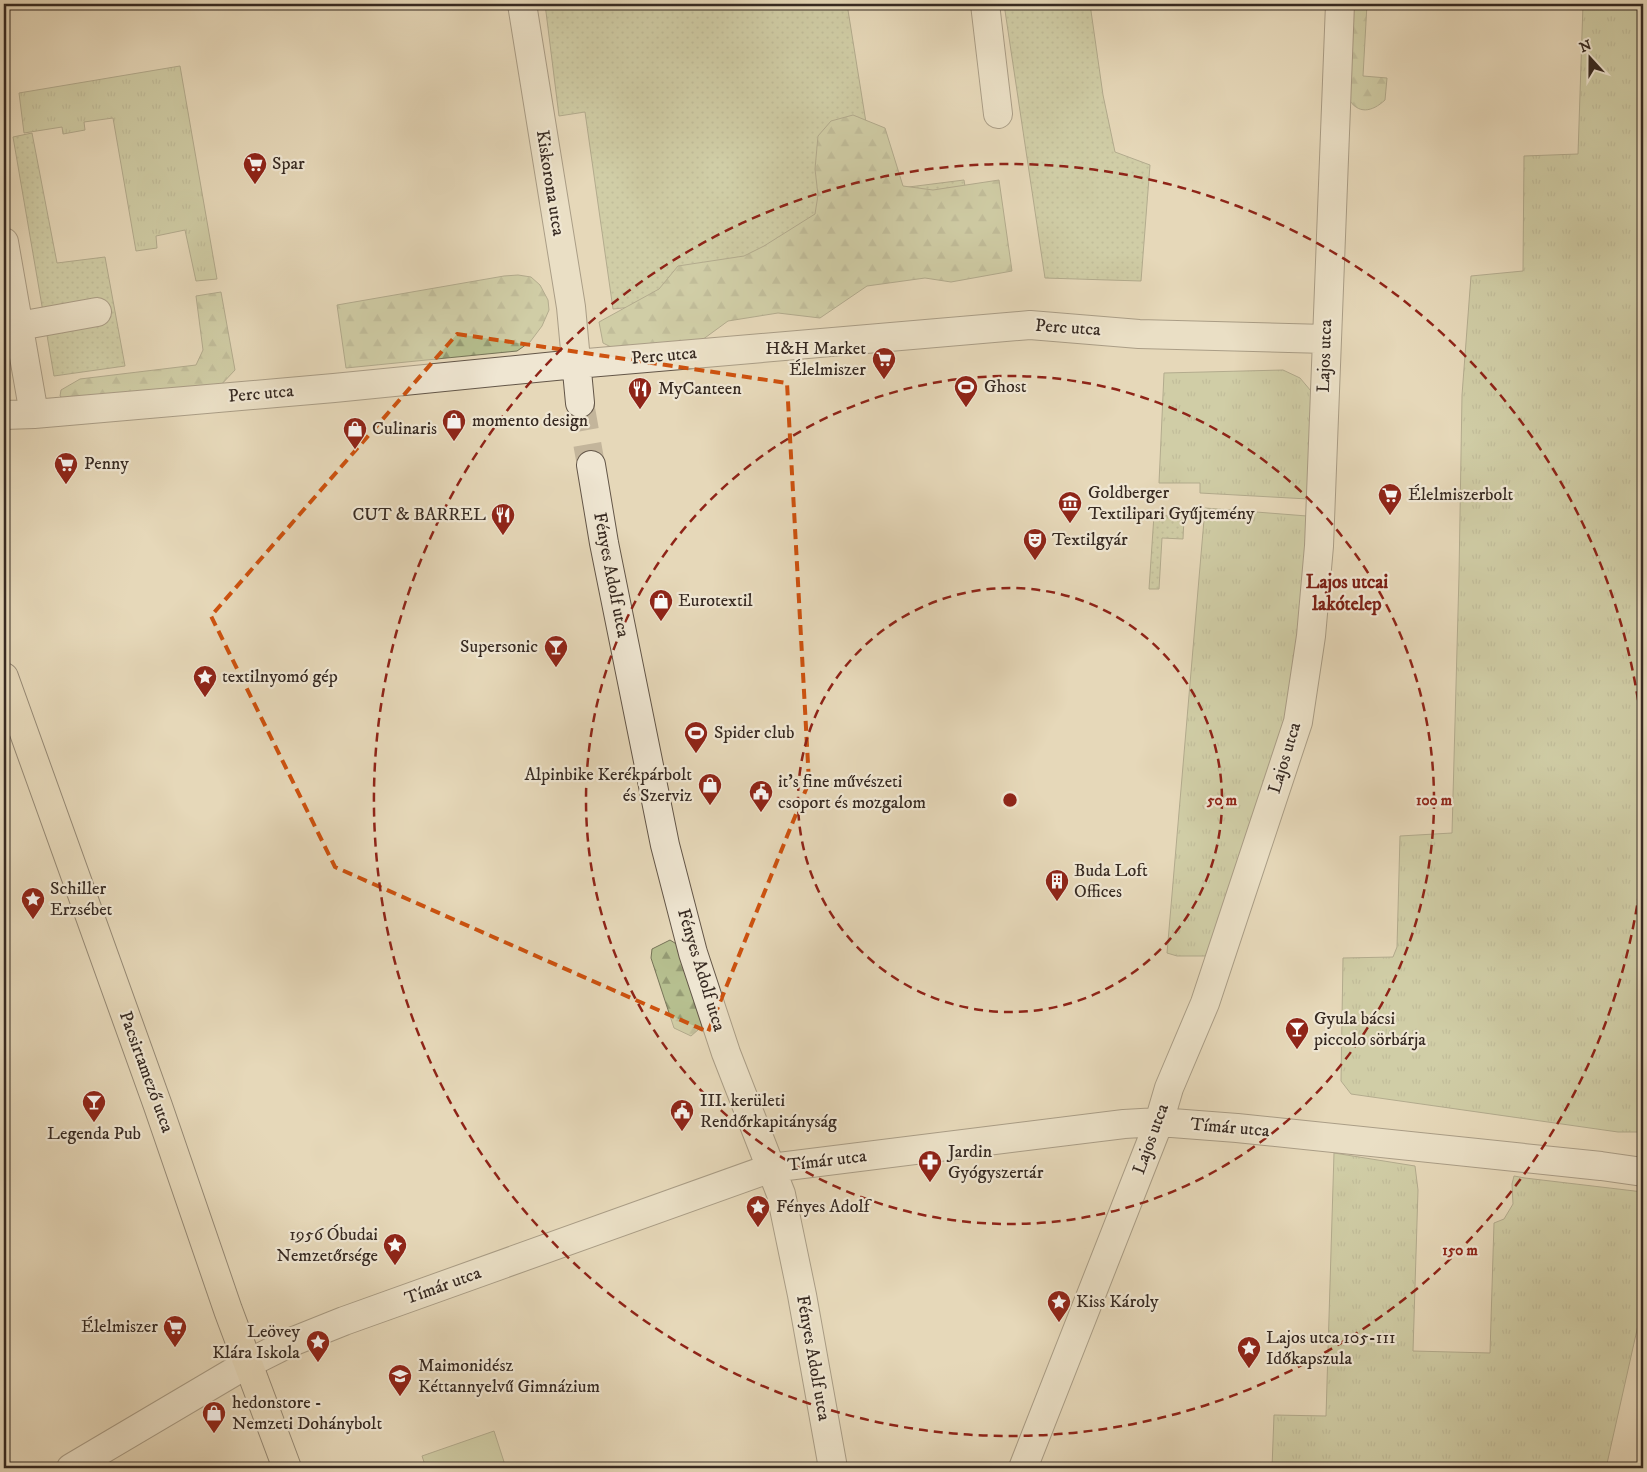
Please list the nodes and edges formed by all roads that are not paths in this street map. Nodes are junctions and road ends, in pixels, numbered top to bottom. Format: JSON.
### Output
{"nodes":[{"id":1,"x":522,"y":4,"type":"edge"},
{"id":2,"x":985,"y":4,"type":"edge"},
{"id":3,"x":1340,"y":4,"type":"edge"},
{"id":4,"x":998,"y":114,"type":"dead end"},
{"id":5,"x":4,"y":242,"type":"edge"},
{"id":6,"x":97,"y":312,"type":"dead end"},
{"id":7,"x":18,"y":326,"type":"junction"},
{"id":8,"x":1326,"y":340,"type":"junction"},
{"id":9,"x":576,"y":364,"type":"junction"},
{"id":10,"x":580,"y":403,"type":"tunnel mouth"},
{"id":11,"x":4,"y":414,"type":"edge"},
{"id":12,"x":34,"y":414,"type":"junction"},
{"id":13,"x":591,"y":465,"type":"tunnel mouth"},
{"id":14,"x":4,"y":676,"type":"edge"},
{"id":15,"x":1159,"y":1122,"type":"junction"},
{"id":16,"x":771,"y":1168,"type":"junction"},
{"id":17,"x":1643,"y":1172,"type":"edge"},
{"id":18,"x":247,"y":1364,"type":"junction"},
{"id":19,"x":71,"y":1468,"type":"edge"},
{"id":20,"x":287,"y":1468,"type":"edge"},
{"id":21,"x":833,"y":1468,"type":"edge"},
{"id":22,"x":1023,"y":1468,"type":"edge"}],
"edges":[{"from":1,"to":9,"type":"street","name":"Kiskorona utca"},
{"from":2,"to":4,"type":"street"},
{"from":3,"to":8,"type":"street","name":"Lajos utca"},
{"from":5,"to":7,"type":"street"},
{"from":6,"to":7,"type":"street"},
{"from":7,"to":12,"type":"street"},
{"from":8,"to":9,"type":"street","name":"Perc utca"},
{"from":8,"to":15,"type":"street","name":"Lajos utca"},
{"from":9,"to":10,"type":"street"},
{"from":9,"to":12,"type":"street","name":"Perc utca"},
{"from":11,"to":12,"type":"street","name":"Perc utca"},
{"from":13,"to":16,"type":"street","name":"Fényes Adolf utca"},
{"from":14,"to":18,"type":"main road","name":"Pacsirtamező utca"},
{"from":15,"to":16,"type":"street","name":"Tímár utca"},
{"from":15,"to":17,"type":"street","name":"Tímár utca"},
{"from":15,"to":22,"type":"street","name":"Lajos utca"},
{"from":16,"to":18,"type":"street","name":"Tímár utca"},
{"from":16,"to":21,"type":"street","name":"Fényes Adolf utca"},
{"from":18,"to":19,"type":"street","name":"Tímár utca"},
{"from":18,"to":20,"type":"main road","name":"Pacsirtamező utca"}]}
